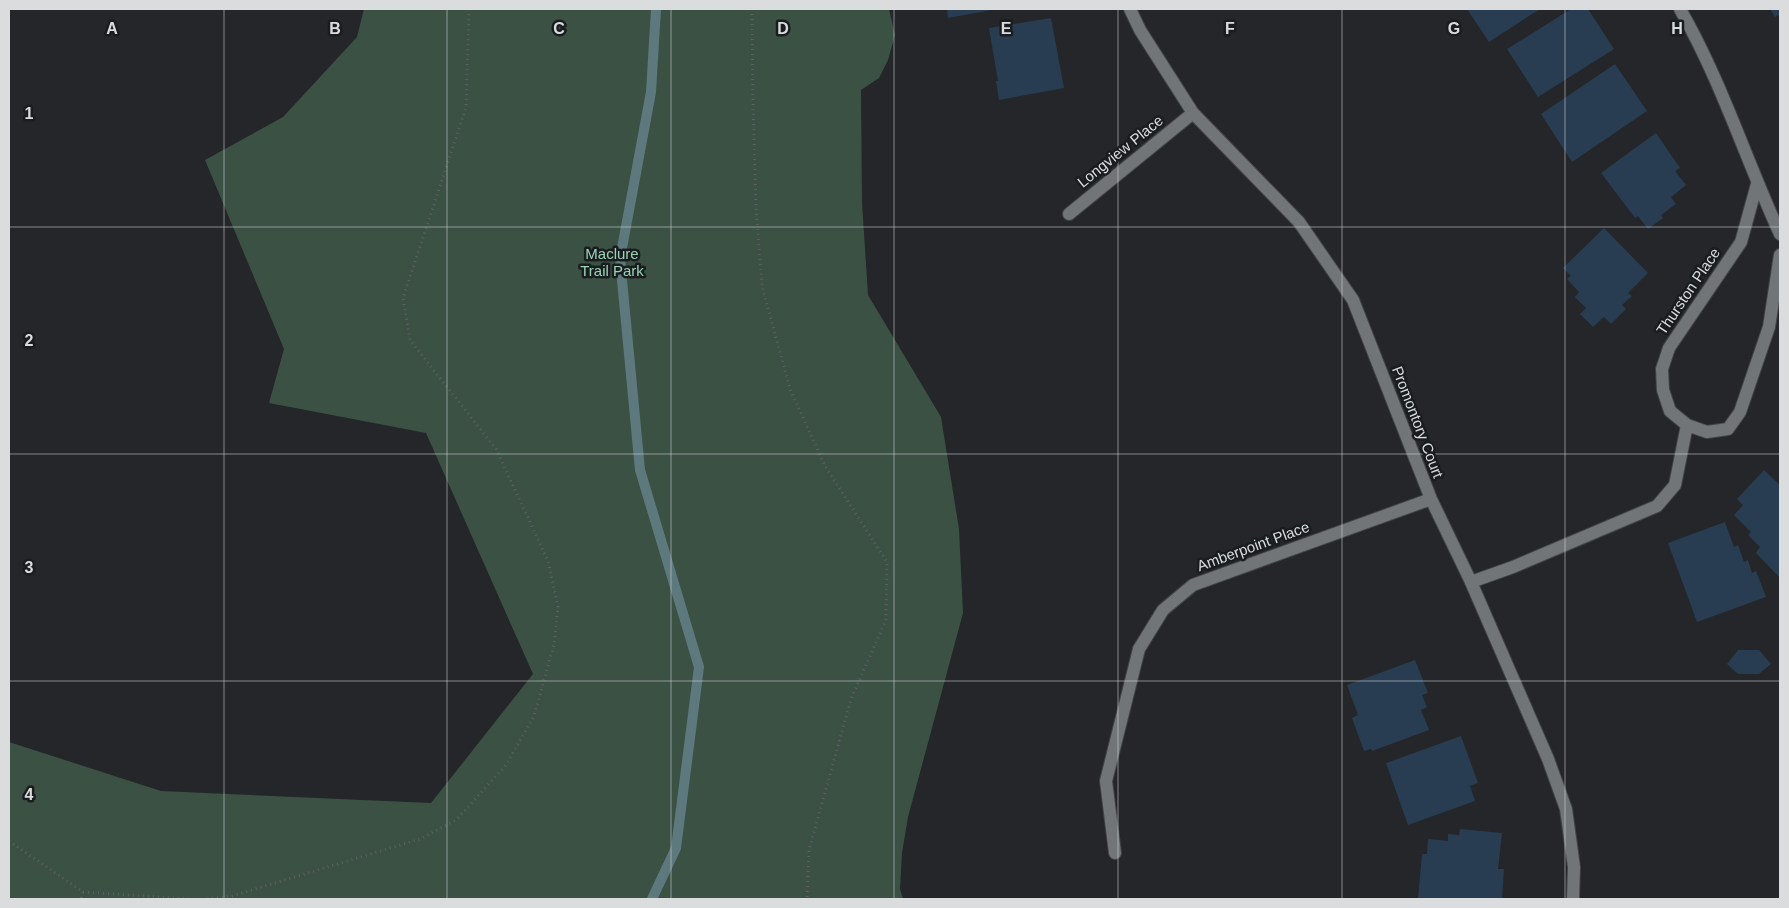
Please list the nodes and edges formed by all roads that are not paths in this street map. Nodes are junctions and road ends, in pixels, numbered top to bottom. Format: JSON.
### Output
{"nodes":[{"id":1,"x":1130,"y":9,"type":"edge"},
{"id":2,"x":1680,"y":9,"type":"edge"},
{"id":3,"x":1193,"y":113,"type":"junction"},
{"id":4,"x":1757,"y":184,"type":"junction"},
{"id":5,"x":1069,"y":214,"type":"dead end"},
{"id":6,"x":1780,"y":234,"type":"edge"},
{"id":7,"x":1780,"y":255,"type":"edge"},
{"id":8,"x":1687,"y":425,"type":"junction"},
{"id":9,"x":1431,"y":499,"type":"junction"},
{"id":10,"x":1471,"y":582,"type":"junction"},
{"id":11,"x":1115,"y":854,"type":"dead end"},
{"id":12,"x":1573,"y":899,"type":"edge"}],
"edges":[{"from":1,"to":3,"type":"street","name":"Promontory Court"},
{"from":2,"to":4,"type":"street"},
{"from":3,"to":5,"type":"street","name":"Longview Place"},
{"from":3,"to":9,"type":"street","name":"Promontory Court"},
{"from":4,"to":6,"type":"street"},
{"from":4,"to":8,"type":"street","name":"Thurston Place"},
{"from":7,"to":8,"type":"street","name":"Thurston Place"},
{"from":8,"to":10,"type":"street"},
{"from":9,"to":10,"type":"street","name":"Promontory Court"},
{"from":9,"to":11,"type":"street","name":"Amberpoint Place"},
{"from":10,"to":12,"type":"street","name":"Promontory Court"}]}
